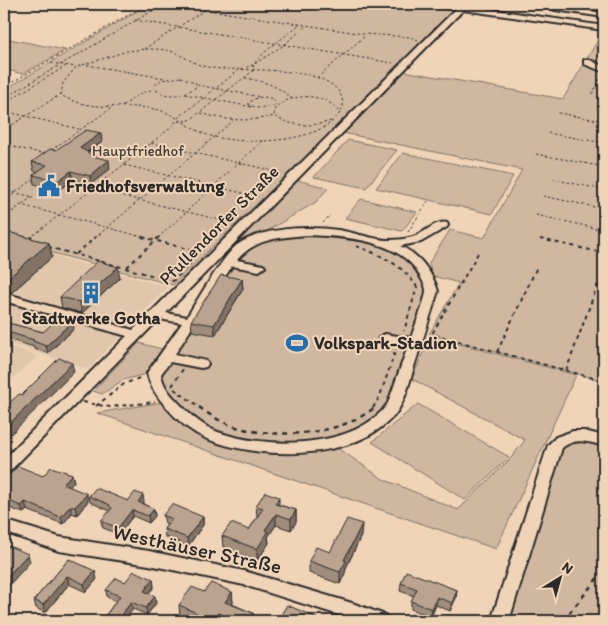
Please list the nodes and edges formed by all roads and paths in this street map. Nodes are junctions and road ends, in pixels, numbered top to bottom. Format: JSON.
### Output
{"nodes":[{"id":1,"x":147,"y":4,"type":"edge"},
{"id":2,"x":164,"y":4,"type":"edge"},
{"id":3,"x":169,"y":4,"type":"edge"},
{"id":4,"x":188,"y":4,"type":"edge"},
{"id":5,"x":214,"y":4,"type":"edge"},
{"id":6,"x":436,"y":4,"type":"edge"},
{"id":7,"x":544,"y":4,"type":"edge"},
{"id":8,"x":184,"y":6,"type":"junction"},
{"id":9,"x":462,"y":8,"type":"junction"},
{"id":10,"x":206,"y":9,"type":"junction"},
{"id":11,"x":604,"y":15,"type":"edge"},
{"id":12,"x":135,"y":20,"type":"junction"},
{"id":13,"x":300,"y":24,"type":"junction"},
{"id":14,"x":307,"y":25,"type":"junction"},
{"id":15,"x":178,"y":27,"type":"junction"},
{"id":16,"x":604,"y":28,"type":"edge"},
{"id":17,"x":367,"y":34,"type":"junction"},
{"id":18,"x":417,"y":43,"type":"dead end"},
{"id":19,"x":276,"y":44,"type":"junction"},
{"id":20,"x":284,"y":45,"type":"junction"},
{"id":21,"x":144,"y":49,"type":"junction"},
{"id":22,"x":344,"y":55,"type":"junction"},
{"id":23,"x":587,"y":62,"type":"dead end"},
{"id":24,"x":51,"y":63,"type":"dead end"},
{"id":25,"x":60,"y":64,"type":"junction"},
{"id":26,"x":85,"y":64,"type":"junction"},
{"id":27,"x":395,"y":64,"type":"dead end"},
{"id":28,"x":253,"y":65,"type":"junction"},
{"id":29,"x":66,"y":66,"type":"junction"},
{"id":30,"x":76,"y":68,"type":"junction"},
{"id":31,"x":239,"y":70,"type":"junction"},
{"id":32,"x":254,"y":70,"type":"junction"},
{"id":33,"x":604,"y":71,"type":"edge"},
{"id":34,"x":166,"y":78,"type":"junction"},
{"id":35,"x":243,"y":78,"type":"junction"},
{"id":36,"x":318,"y":78,"type":"junction"},
{"id":37,"x":196,"y":84,"type":"junction"},
{"id":38,"x":4,"y":87,"type":"edge"},
{"id":39,"x":216,"y":88,"type":"junction"},
{"id":40,"x":154,"y":89,"type":"junction"},
{"id":41,"x":228,"y":90,"type":"junction"},
{"id":42,"x":60,"y":94,"type":"junction"},
{"id":43,"x":183,"y":94,"type":"junction"},
{"id":44,"x":592,"y":94,"type":"dead end"},
{"id":45,"x":204,"y":97,"type":"junction"},
{"id":46,"x":261,"y":97,"type":"junction"},
{"id":47,"x":4,"y":98,"type":"edge"},
{"id":48,"x":292,"y":99,"type":"junction"},
{"id":49,"x":216,"y":100,"type":"junction"},
{"id":50,"x":4,"y":102,"type":"edge"},
{"id":51,"x":123,"y":106,"type":"junction"},
{"id":52,"x":275,"y":106,"type":"junction"},
{"id":53,"x":597,"y":106,"type":"dead end"},
{"id":54,"x":113,"y":107,"type":"junction"},
{"id":55,"x":252,"y":107,"type":"junction"},
{"id":56,"x":604,"y":107,"type":"edge"},
{"id":57,"x":4,"y":111,"type":"edge"},
{"id":58,"x":201,"y":113,"type":"junction"},
{"id":59,"x":558,"y":113,"type":"dead end"},
{"id":60,"x":340,"y":114,"type":"junction"},
{"id":61,"x":26,"y":116,"type":"junction"},
{"id":62,"x":274,"y":116,"type":"junction"},
{"id":63,"x":178,"y":118,"type":"junction"},
{"id":64,"x":336,"y":118,"type":"junction"},
{"id":65,"x":181,"y":120,"type":"junction"},
{"id":66,"x":233,"y":121,"type":"junction"},
{"id":67,"x":604,"y":121,"type":"edge"},
{"id":68,"x":328,"y":124,"type":"junction"},
{"id":69,"x":81,"y":129,"type":"junction"},
{"id":70,"x":328,"y":129,"type":"dead end"},
{"id":71,"x":4,"y":130,"type":"edge"},
{"id":72,"x":548,"y":133,"type":"dead end"},
{"id":73,"x":215,"y":136,"type":"junction"},
{"id":74,"x":262,"y":141,"type":"junction"},
{"id":75,"x":151,"y":143,"type":"junction"},
{"id":76,"x":604,"y":143,"type":"edge"},
{"id":77,"x":4,"y":145,"type":"edge"},
{"id":78,"x":195,"y":153,"type":"junction"},
{"id":79,"x":536,"y":154,"type":"dead end"},
{"id":80,"x":240,"y":162,"type":"junction"},
{"id":81,"x":124,"y":165,"type":"junction"},
{"id":82,"x":604,"y":167,"type":"edge"},
{"id":83,"x":284,"y":173,"type":"dead end"},
{"id":84,"x":39,"y":176,"type":"edge"},
{"id":85,"x":169,"y":176,"type":"junction"},
{"id":86,"x":553,"y":180,"type":"dead end"},
{"id":87,"x":214,"y":186,"type":"junction"},
{"id":88,"x":94,"y":189,"type":"junction"},
{"id":89,"x":4,"y":190,"type":"edge"},
{"id":90,"x":604,"y":190,"type":"edge"},
{"id":91,"x":16,"y":192,"type":"junction"},
{"id":92,"x":543,"y":196,"type":"dead end"},
{"id":93,"x":140,"y":200,"type":"junction"},
{"id":94,"x":428,"y":200,"type":"dead end"},
{"id":95,"x":4,"y":201,"type":"edge"},
{"id":96,"x":253,"y":203,"type":"dead end"},
{"id":97,"x":22,"y":205,"type":"junction"},
{"id":98,"x":604,"y":209,"type":"edge"},
{"id":99,"x":186,"y":211,"type":"junction"},
{"id":100,"x":4,"y":212,"type":"edge"},
{"id":101,"x":10,"y":213,"type":"junction"},
{"id":102,"x":60,"y":215,"type":"junction"},
{"id":103,"x":536,"y":215,"type":"dead end"},
{"id":104,"x":4,"y":218,"type":"edge"},
{"id":105,"x":604,"y":223,"type":"edge"},
{"id":106,"x":443,"y":225,"type":"dead end"},
{"id":107,"x":106,"y":228,"type":"junction"},
{"id":108,"x":227,"y":229,"type":"dead end"},
{"id":109,"x":603,"y":229,"type":"edge"},
{"id":110,"x":540,"y":239,"type":"dead end"},
{"id":111,"x":156,"y":240,"type":"junction"},
{"id":112,"x":34,"y":244,"type":"edge"},
{"id":113,"x":403,"y":245,"type":"junction"},
{"id":114,"x":42,"y":246,"type":"edge"},
{"id":115,"x":355,"y":246,"type":"dead end"},
{"id":116,"x":478,"y":253,"type":"dead end"},
{"id":117,"x":604,"y":253,"type":"edge"},
{"id":118,"x":76,"y":254,"type":"junction"},
{"id":119,"x":208,"y":254,"type":"junction"},
{"id":120,"x":229,"y":262,"type":"junction"},
{"id":121,"x":259,"y":267,"type":"dead end"},
{"id":122,"x":537,"y":267,"type":"dead end"},
{"id":123,"x":127,"y":268,"type":"junction"},
{"id":124,"x":599,"y":281,"type":"dead end"},
{"id":125,"x":4,"y":297,"type":"edge"},
{"id":126,"x":156,"y":315,"type":"junction"},
{"id":127,"x":190,"y":321,"type":"junction"},
{"id":128,"x":136,"y":335,"type":"junction"},
{"id":129,"x":385,"y":338,"type":"dead end"},
{"id":130,"x":416,"y":343,"type":"junction"},
{"id":131,"x":497,"y":352,"type":"junction"},
{"id":132,"x":161,"y":364,"type":"junction"},
{"id":133,"x":201,"y":364,"type":"dead end"},
{"id":134,"x":566,"y":371,"type":"junction"},
{"id":135,"x":604,"y":381,"type":"edge"},
{"id":136,"x":167,"y":400,"type":"junction"},
{"id":137,"x":88,"y":404,"type":"dead end"},
{"id":138,"x":96,"y":406,"type":"junction"},
{"id":139,"x":604,"y":441,"type":"edge"},
{"id":140,"x":4,"y":468,"type":"edge"},
{"id":141,"x":4,"y":526,"type":"edge"},
{"id":142,"x":604,"y":570,"type":"edge"},
{"id":143,"x":379,"y":621,"type":"edge"},
{"id":144,"x":500,"y":621,"type":"edge"},
{"id":145,"x":563,"y":621,"type":"edge"}],
"edges":[{"from":1,"to":38,"type":"path"},
{"from":2,"to":12,"type":"path"},
{"from":3,"to":8,"type":"path"},
{"from":4,"to":8,"type":"path"},
{"from":5,"to":10,"type":"path"},
{"from":6,"to":9,"type":"street"},
{"from":7,"to":11,"type":"street"},
{"from":8,"to":10,"type":"path"},
{"from":9,"to":16,"type":"street"},
{"from":9,"to":119,"type":"street","name":"Pfullendorfer Straße"},
{"from":10,"to":13,"type":"path"},
{"from":10,"to":15,"type":"path"},
{"from":12,"to":15,"type":"path"},
{"from":12,"to":25,"type":"path"},
{"from":13,"to":14,"type":"path"},
{"from":13,"to":19,"type":"path"},
{"from":14,"to":17,"type":"path"},
{"from":14,"to":20,"type":"path"},
{"from":15,"to":19,"type":"path"},
{"from":15,"to":21,"type":"path"},
{"from":17,"to":18,"type":"path"},
{"from":17,"to":22,"type":"path"},
{"from":19,"to":20,"type":"path"},
{"from":19,"to":28,"type":"path"},
{"from":20,"to":22,"type":"path"},
{"from":20,"to":28,"type":"path"},
{"from":21,"to":26,"type":"path"},
{"from":21,"to":31,"type":"path"},
{"from":22,"to":27,"type":"path"},
{"from":22,"to":36,"type":"path"},
{"from":23,"to":33,"type":"street"},
{"from":24,"to":25,"type":"path"},
{"from":25,"to":29,"type":"path"},
{"from":25,"to":47,"type":"path"},
{"from":26,"to":30,"type":"path"},
{"from":26,"to":34,"type":"path"},
{"from":28,"to":31,"type":"path"},
{"from":28,"to":32,"type":"path"},
{"from":29,"to":30,"type":"path"},
{"from":29,"to":50,"type":"path"},
{"from":30,"to":42,"type":"path"},
{"from":31,"to":32,"type":"path"},
{"from":31,"to":39,"type":"path"},
{"from":32,"to":35,"type":"path"},
{"from":32,"to":36,"type":"path"},
{"from":33,"to":44,"type":"path"},
{"from":34,"to":37,"type":"path"},
{"from":34,"to":40,"type":"path"},
{"from":35,"to":41,"type":"path"},
{"from":35,"to":48,"type":"path"},
{"from":36,"to":60,"type":"path"},
{"from":37,"to":39,"type":"path"},
{"from":37,"to":43,"type":"path"},
{"from":39,"to":41,"type":"path"},
{"from":39,"to":45,"type":"path"},
{"from":40,"to":43,"type":"path"},
{"from":40,"to":51,"type":"path"},
{"from":41,"to":46,"type":"path"},
{"from":41,"to":49,"type":"path"},
{"from":42,"to":54,"type":"path"},
{"from":42,"to":61,"type":"path"},
{"from":43,"to":45,"type":"path"},
{"from":45,"to":49,"type":"path"},
{"from":45,"to":63,"type":"path"},
{"from":46,"to":52,"type":"path"},
{"from":46,"to":55,"type":"path"},
{"from":48,"to":52,"type":"path"},
{"from":48,"to":60,"type":"path"},
{"from":49,"to":55,"type":"path"},
{"from":49,"to":58,"type":"path"},
{"from":51,"to":54,"type":"path"},
{"from":51,"to":63,"type":"path"},
{"from":52,"to":55,"type":"path"},
{"from":52,"to":62,"type":"path"},
{"from":53,"to":56,"type":"path"},
{"from":54,"to":69,"type":"path"},
{"from":57,"to":61,"type":"path"},
{"from":58,"to":65,"type":"path"},
{"from":58,"to":66,"type":"path"},
{"from":59,"to":67,"type":"path"},
{"from":60,"to":64,"type":"path"},
{"from":61,"to":69,"type":"path"},
{"from":61,"to":71,"type":"path"},
{"from":62,"to":64,"type":"path"},
{"from":62,"to":66,"type":"path"},
{"from":63,"to":65,"type":"path"},
{"from":64,"to":68,"type":"path"},
{"from":65,"to":73,"type":"path"},
{"from":65,"to":75,"type":"path"},
{"from":66,"to":73,"type":"path"},
{"from":68,"to":70,"type":"path"},
{"from":68,"to":74,"type":"path"},
{"from":69,"to":77,"type":"path"},
{"from":72,"to":76,"type":"path"},
{"from":73,"to":74,"type":"path"},
{"from":73,"to":78,"type":"path"},
{"from":74,"to":80,"type":"path"},
{"from":75,"to":78,"type":"path"},
{"from":75,"to":81,"type":"path"},
{"from":78,"to":80,"type":"path"},
{"from":78,"to":85,"type":"path"},
{"from":79,"to":82,"type":"path"},
{"from":80,"to":83,"type":"path"},
{"from":80,"to":87,"type":"path"},
{"from":81,"to":85,"type":"path"},
{"from":81,"to":88,"type":"path"},
{"from":84,"to":91,"type":"path"},
{"from":85,"to":87,"type":"path"},
{"from":85,"to":93,"type":"path"},
{"from":86,"to":90,"type":"path"},
{"from":87,"to":96,"type":"path"},
{"from":87,"to":99,"type":"path"},
{"from":88,"to":93,"type":"path"},
{"from":88,"to":102,"type":"path"},
{"from":89,"to":91,"type":"path"},
{"from":91,"to":95,"type":"path"},
{"from":91,"to":97,"type":"path"},
{"from":92,"to":98,"type":"path"},
{"from":93,"to":99,"type":"path"},
{"from":93,"to":107,"type":"path"},
{"from":94,"to":113,"type":"path"},
{"from":97,"to":101,"type":"path"},
{"from":97,"to":102,"type":"path"},
{"from":99,"to":108,"type":"path"},
{"from":99,"to":111,"type":"path"},
{"from":100,"to":101,"type":"path"},
{"from":101,"to":104,"type":"path"},
{"from":102,"to":107,"type":"path"},
{"from":102,"to":112,"type":"path"},
{"from":103,"to":109,"type":"path"},
{"from":105,"to":109,"type":"path"},
{"from":106,"to":113,"type":"street"},
{"from":107,"to":111,"type":"path"},
{"from":107,"to":118,"type":"path"},
{"from":110,"to":117,"type":"path"},
{"from":111,"to":119,"type":"path"},
{"from":111,"to":123,"type":"path"},
{"from":113,"to":120,"type":"street"},
{"from":113,"to":130,"type":"street"},
{"from":114,"to":118,"type":"path"},
{"from":115,"to":130,"type":"path"},
{"from":116,"to":131,"type":"path"},
{"from":118,"to":123,"type":"path"},
{"from":119,"to":123,"type":"path"},
{"from":119,"to":126,"type":"street","name":"Pfullendorfer Straße"},
{"from":120,"to":121,"type":"street"},
{"from":120,"to":127,"type":"street"},
{"from":122,"to":131,"type":"path"},
{"from":124,"to":134,"type":"path"},
{"from":125,"to":128,"type":"street"},
{"from":126,"to":127,"type":"street"},
{"from":126,"to":128,"type":"street","name":"Pfullendorfer Straße"},
{"from":127,"to":132,"type":"street"},
{"from":128,"to":140,"type":"street","name":"Pfullendorfer Straße"},
{"from":129,"to":130,"type":"street"},
{"from":130,"to":132,"type":"path"},
{"from":130,"to":136,"type":"street"},
{"from":131,"to":134,"type":"path"},
{"from":132,"to":133,"type":"street"},
{"from":132,"to":136,"type":"street"},
{"from":132,"to":138,"type":"path"},
{"from":134,"to":135,"type":"path"},
{"from":136,"to":138,"type":"path"},
{"from":137,"to":138,"type":"path"},
{"from":139,"to":144,"type":"street"},
{"from":141,"to":143,"type":"street","name":"Westhäuser Straße"},
{"from":142,"to":145,"type":"path"}]}
